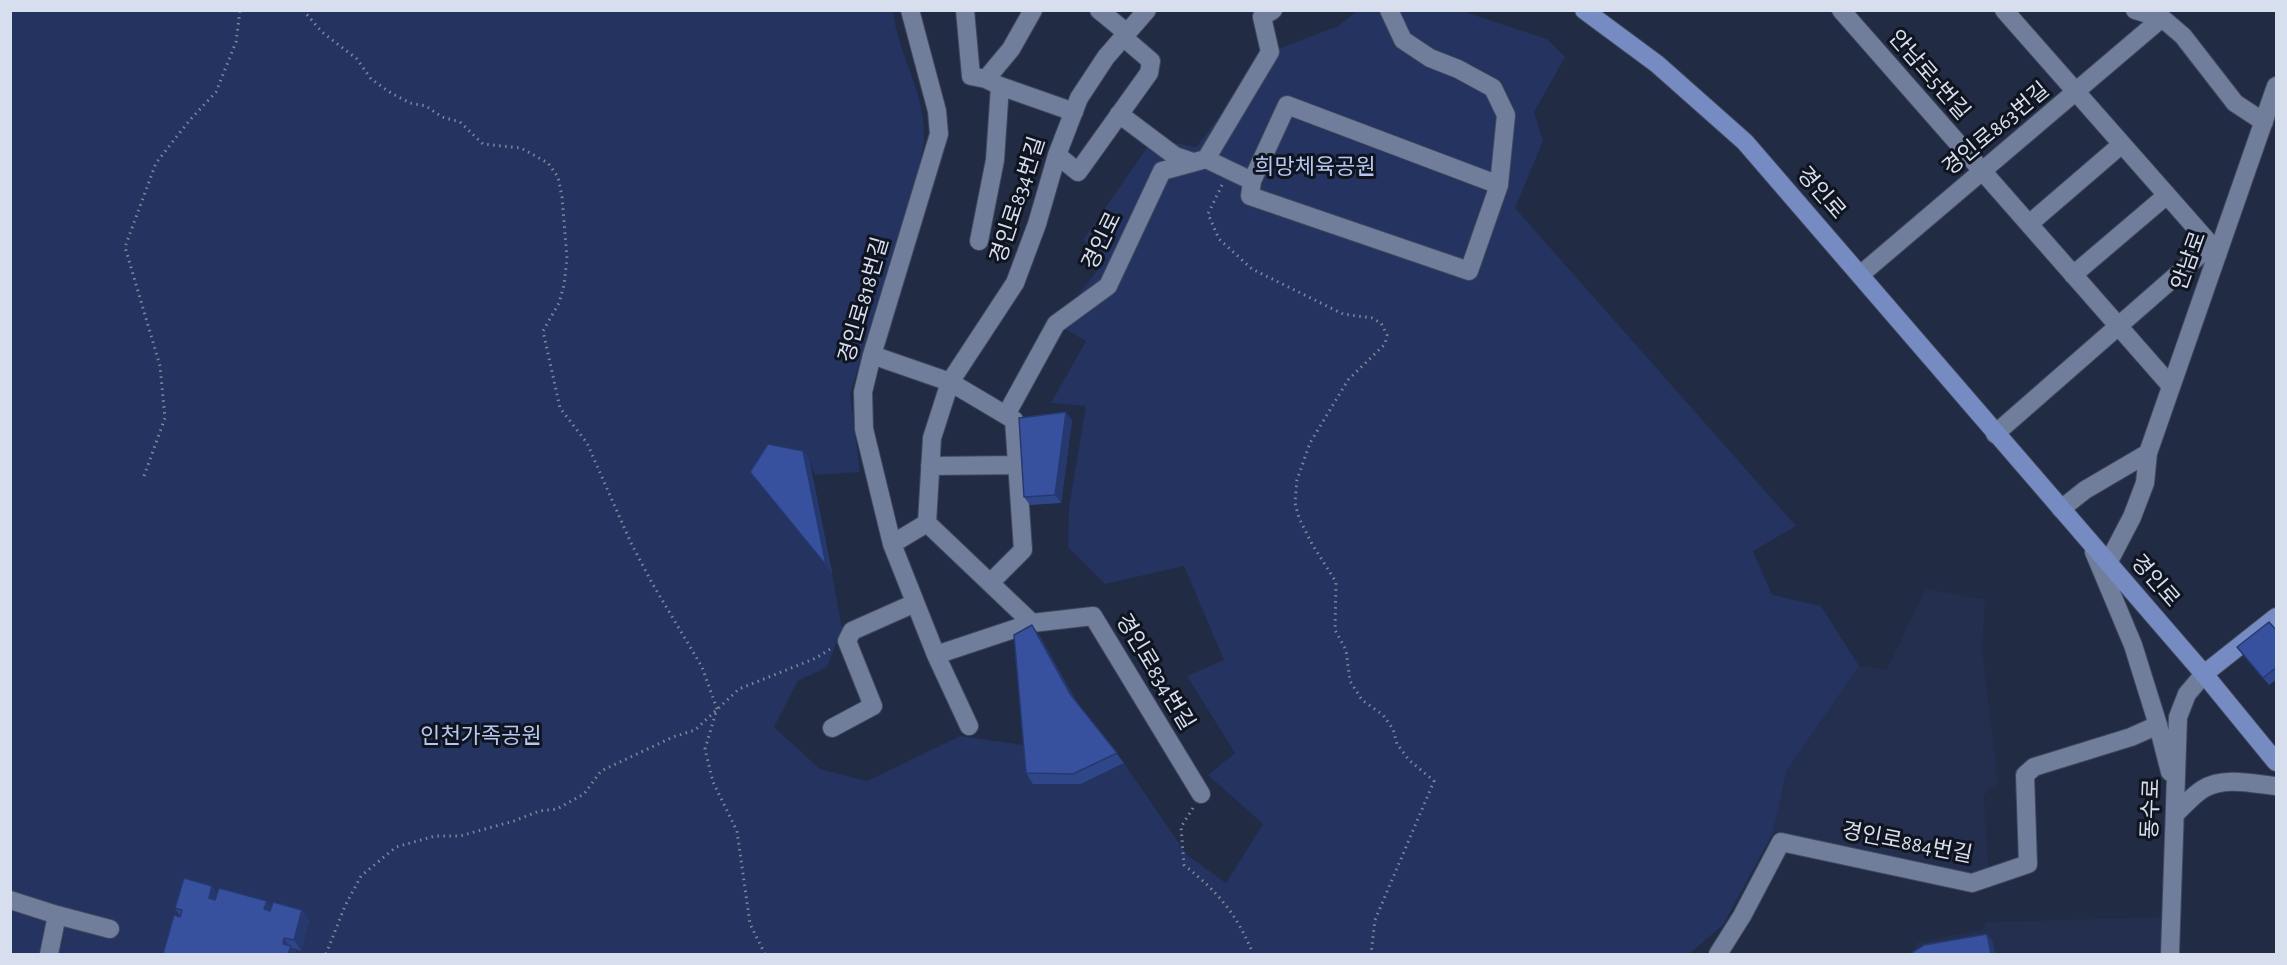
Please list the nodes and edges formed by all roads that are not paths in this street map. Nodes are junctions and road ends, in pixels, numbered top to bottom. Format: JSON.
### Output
{"nodes":[{"id":1,"x":910,"y":10,"type":"edge"},
{"id":2,"x":965,"y":10,"type":"edge"},
{"id":3,"x":1033,"y":10,"type":"edge"},
{"id":4,"x":1099,"y":10,"type":"edge"},
{"id":5,"x":1147,"y":10,"type":"edge"},
{"id":6,"x":1273,"y":10,"type":"edge"},
{"id":7,"x":1389,"y":10,"type":"edge"},
{"id":8,"x":1584,"y":10,"type":"edge"},
{"id":9,"x":1841,"y":10,"type":"edge"},
{"id":10,"x":2004,"y":10,"type":"edge"},
{"id":11,"x":2135,"y":10,"type":"edge"},
{"id":12,"x":2162,"y":18,"type":"junction"},
{"id":13,"x":1125,"y":35,"type":"junction"},
{"id":14,"x":993,"y":82,"type":"junction"},
{"id":15,"x":2277,"y":86,"type":"edge"},
{"id":16,"x":2076,"y":92,"type":"junction"},
{"id":17,"x":1074,"y":112,"type":"junction"},
{"id":18,"x":1119,"y":114,"type":"junction"},
{"id":19,"x":2264,"y":122,"type":"junction"},
{"id":20,"x":2122,"y":144,"type":"junction"},
{"id":21,"x":1057,"y":155,"type":"junction"},
{"id":22,"x":1199,"y":160,"type":"junction"},
{"id":23,"x":1982,"y":171,"type":"junction"},
{"id":24,"x":1252,"y":181,"type":"junction"},
{"id":25,"x":1499,"y":185,"type":"junction"},
{"id":26,"x":2167,"y":195,"type":"junction"},
{"id":27,"x":2029,"y":224,"type":"junction"},
{"id":28,"x":979,"y":241,"type":"dead end"},
{"id":29,"x":2214,"y":249,"type":"junction"},
{"id":30,"x":1860,"y":275,"type":"junction"},
{"id":31,"x":2073,"y":275,"type":"junction"},
{"id":32,"x":2118,"y":326,"type":"junction"},
{"id":33,"x":873,"y":355,"type":"junction"},
{"id":34,"x":950,"y":382,"type":"junction"},
{"id":35,"x":2170,"y":386,"type":"junction"},
{"id":36,"x":1005,"y":415,"type":"junction"},
{"id":37,"x":1995,"y":434,"type":"junction"},
{"id":38,"x":2148,"y":453,"type":"junction"},
{"id":39,"x":1018,"y":465,"type":"junction"},
{"id":40,"x":930,"y":466,"type":"junction"},
{"id":41,"x":2061,"y":510,"type":"junction"},
{"id":42,"x":927,"y":523,"type":"junction"},
{"id":43,"x":2090,"y":542,"type":"junction"},
{"id":44,"x":892,"y":544,"type":"junction"},
{"id":45,"x":2108,"y":563,"type":"junction"},
{"id":46,"x":990,"y":583,"type":"junction"},
{"id":47,"x":915,"y":603,"type":"junction"},
{"id":48,"x":2277,"y":617,"type":"edge"},
{"id":49,"x":1032,"y":623,"type":"junction"},
{"id":50,"x":936,"y":655,"type":"junction"},
{"id":51,"x":2204,"y":674,"type":"junction"},
{"id":52,"x":2158,"y":725,"type":"junction"},
{"id":53,"x":969,"y":726,"type":"dead end"},
{"id":54,"x":832,"y":728,"type":"dead end"},
{"id":55,"x":2277,"y":762,"type":"edge"},
{"id":56,"x":2277,"y":786,"type":"edge"},
{"id":57,"x":1202,"y":794,"type":"road end"},
{"id":58,"x":2176,"y":794,"type":"junction"},
{"id":59,"x":2175,"y":814,"type":"junction"},
{"id":60,"x":10,"y":900,"type":"edge"},
{"id":61,"x":57,"y":915,"type":"junction"},
{"id":62,"x":110,"y":929,"type":"dead end"},
{"id":63,"x":49,"y":954,"type":"edge"},
{"id":64,"x":1718,"y":954,"type":"edge"},
{"id":65,"x":2170,"y":954,"type":"edge"}],
"edges":[{"from":1,"to":33,"type":"street","name":"경인로818번길"},
{"from":2,"to":14,"type":"street"},
{"from":3,"to":14,"type":"street"},
{"from":4,"to":13,"type":"street"},
{"from":5,"to":13,"type":"street","name":"경인로834번길"},
{"from":6,"to":22,"type":"street"},
{"from":7,"to":25,"type":"street"},
{"from":8,"to":30,"type":"main road","name":"경인로"},
{"from":9,"to":23,"type":"street","name":"안남로5번길"},
{"from":10,"to":16,"type":"street"},
{"from":11,"to":12,"type":"street"},
{"from":12,"to":16,"type":"street","name":"경인로863번길"},
{"from":12,"to":19,"type":"street"},
{"from":13,"to":17,"type":"street","name":"경인로834번길"},
{"from":13,"to":18,"type":"street"},
{"from":14,"to":17,"type":"street"},
{"from":14,"to":28,"type":"street"},
{"from":15,"to":19,"type":"street","name":"안남로"},
{"from":16,"to":20,"type":"street"},
{"from":16,"to":23,"type":"street","name":"경인로863번길"},
{"from":17,"to":21,"type":"street","name":"경인로834번길"},
{"from":18,"to":21,"type":"street"},
{"from":18,"to":22,"type":"street"},
{"from":19,"to":29,"type":"street","name":"안남로"},
{"from":20,"to":26,"type":"street"},
{"from":20,"to":27,"type":"street"},
{"from":21,"to":34,"type":"street","name":"경인로834번길"},
{"from":22,"to":24,"type":"street"},
{"from":22,"to":36,"type":"street","name":"경인로"},
{"from":23,"to":27,"type":"street","name":"안남로5번길"},
{"from":23,"to":30,"type":"street","name":"경인로863번길"},
{"from":24,"to":25,"type":"street"},
{"from":24,"to":25,"type":"street"},
{"from":26,"to":29,"type":"street"},
{"from":26,"to":31,"type":"street"},
{"from":27,"to":31,"type":"street","name":"안남로5번길"},
{"from":29,"to":32,"type":"street"},
{"from":29,"to":35,"type":"street","name":"안남로"},
{"from":30,"to":37,"type":"main road","name":"경인로"},
{"from":31,"to":32,"type":"street","name":"안남로5번길"},
{"from":32,"to":35,"type":"street","name":"안남로5번길"},
{"from":32,"to":37,"type":"street"},
{"from":33,"to":34,"type":"street"},
{"from":33,"to":44,"type":"street","name":"경인로818번길"},
{"from":34,"to":36,"type":"street"},
{"from":34,"to":40,"type":"street","name":"경인로834번길"},
{"from":35,"to":38,"type":"street","name":"안남로"},
{"from":36,"to":39,"type":"street"},
{"from":37,"to":41,"type":"main road","name":"경인로"},
{"from":38,"to":41,"type":"street"},
{"from":38,"to":45,"type":"street","name":"안남로"},
{"from":39,"to":40,"type":"street"},
{"from":39,"to":46,"type":"street"},
{"from":40,"to":42,"type":"street","name":"경인로834번길"},
{"from":41,"to":43,"type":"main road","name":"경인로"},
{"from":42,"to":44,"type":"street"},
{"from":42,"to":46,"type":"street"},
{"from":43,"to":45,"type":"main road","name":"경인로"},
{"from":43,"to":52,"type":"street"},
{"from":44,"to":47,"type":"street","name":"경인로818번길"},
{"from":45,"to":51,"type":"main road","name":"경인로"},
{"from":46,"to":49,"type":"street"},
{"from":47,"to":50,"type":"street","name":"경인로818번길"},
{"from":47,"to":54,"type":"street"},
{"from":48,"to":51,"type":"main road"},
{"from":49,"to":50,"type":"street"},
{"from":49,"to":57,"type":"street","name":"경인로834번길"},
{"from":50,"to":53,"type":"street","name":"경인로818번길"},
{"from":51,"to":55,"type":"main road","name":"경인로"},
{"from":51,"to":58,"type":"street","name":"동수로"},
{"from":52,"to":58,"type":"street"},
{"from":52,"to":64,"type":"street","name":"경인로884번길"},
{"from":56,"to":59,"type":"street"},
{"from":58,"to":59,"type":"street","name":"동수로"},
{"from":59,"to":65,"type":"street","name":"동수로"},
{"from":60,"to":61,"type":"street"},
{"from":61,"to":62,"type":"street"},
{"from":61,"to":63,"type":"street"}]}
